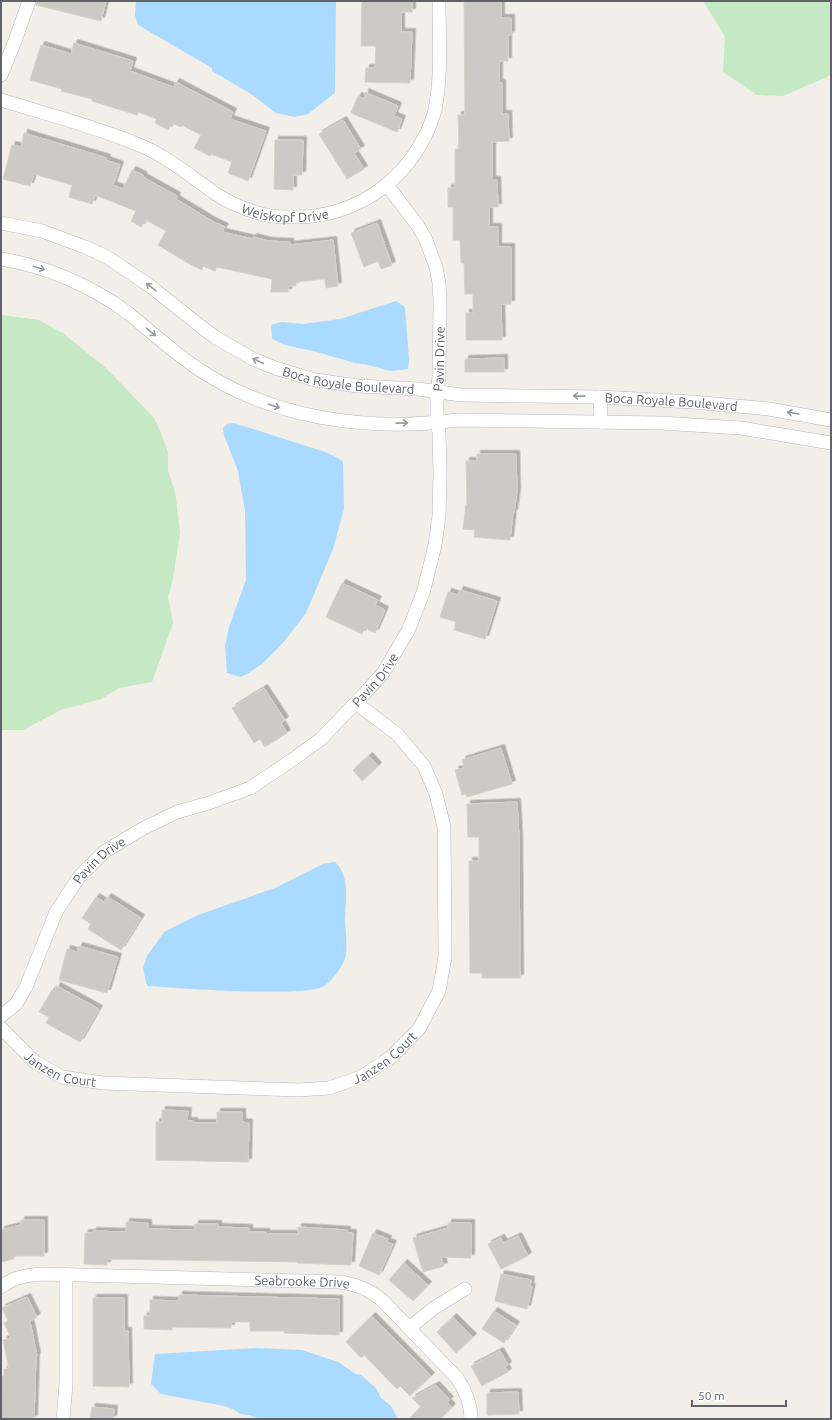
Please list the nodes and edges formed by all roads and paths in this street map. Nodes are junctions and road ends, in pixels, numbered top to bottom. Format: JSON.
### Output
{"nodes":[{"id":1,"x":29,"y":1,"type":"edge"},
{"id":2,"x":439,"y":1,"type":"edge"},
{"id":3,"x":1,"y":75,"type":"edge"},
{"id":4,"x":1,"y":100,"type":"edge"},
{"id":5,"x":387,"y":185,"type":"junction"},
{"id":6,"x":1,"y":223,"type":"edge"},
{"id":7,"x":1,"y":259,"type":"edge"},
{"id":8,"x":437,"y":392,"type":"junction"},
{"id":9,"x":600,"y":397,"type":"junction"},
{"id":10,"x":831,"y":420,"type":"edge"},
{"id":11,"x":601,"y":422,"type":"junction"},
{"id":12,"x":437,"y":423,"type":"junction"},
{"id":13,"x":831,"y":442,"type":"edge"},
{"id":14,"x":356,"y":703,"type":"junction"},
{"id":15,"x":1,"y":1016,"type":"edge"},
{"id":16,"x":1,"y":1028,"type":"edge"},
{"id":17,"x":66,"y":1275,"type":"junction"},
{"id":18,"x":1,"y":1287,"type":"edge"},
{"id":19,"x":465,"y":1289,"type":"dead end"},
{"id":20,"x":409,"y":1328,"type":"junction"},
{"id":21,"x":63,"y":1419,"type":"edge"},
{"id":22,"x":471,"y":1419,"type":"edge"}],
"edges":[{"from":1,"to":3,"type":"street"},
{"from":2,"to":5,"type":"street","name":"Weiskopf Drive"},
{"from":4,"to":5,"type":"street","name":"Weiskopf Drive"},
{"from":5,"to":8,"type":"street","name":"Pavin Drive"},
{"from":8,"to":6,"type":"street","name":"Boca Royale Boulevard","one_way":true},
{"from":7,"to":12,"type":"street","name":"Boca Royale Boulevard","one_way":true},
{"from":9,"to":8,"type":"street","name":"Boca Royale Boulevard","one_way":true},
{"from":8,"to":12,"type":"street","name":"Pavin Drive"},
{"from":10,"to":9,"type":"street","name":"Boca Royale Boulevard","one_way":true},
{"from":9,"to":11,"type":"street"},
{"from":11,"to":12,"type":"street","name":"Boca Royale Boulevard"},
{"from":11,"to":13,"type":"street","name":"Boca Royale Boulevard"},
{"from":12,"to":14,"type":"street","name":"Pavin Drive"},
{"from":14,"to":15,"type":"street","name":"Pavin Drive"},
{"from":14,"to":16,"type":"street","name":"Janzen Court"},
{"from":17,"to":18,"type":"street","name":"Seabrooke Drive"},
{"from":17,"to":20,"type":"street","name":"Seabrooke Drive"},
{"from":17,"to":21,"type":"street"},
{"from":19,"to":20,"type":"street"},
{"from":20,"to":22,"type":"street","name":"Seabrooke Drive"}]}
